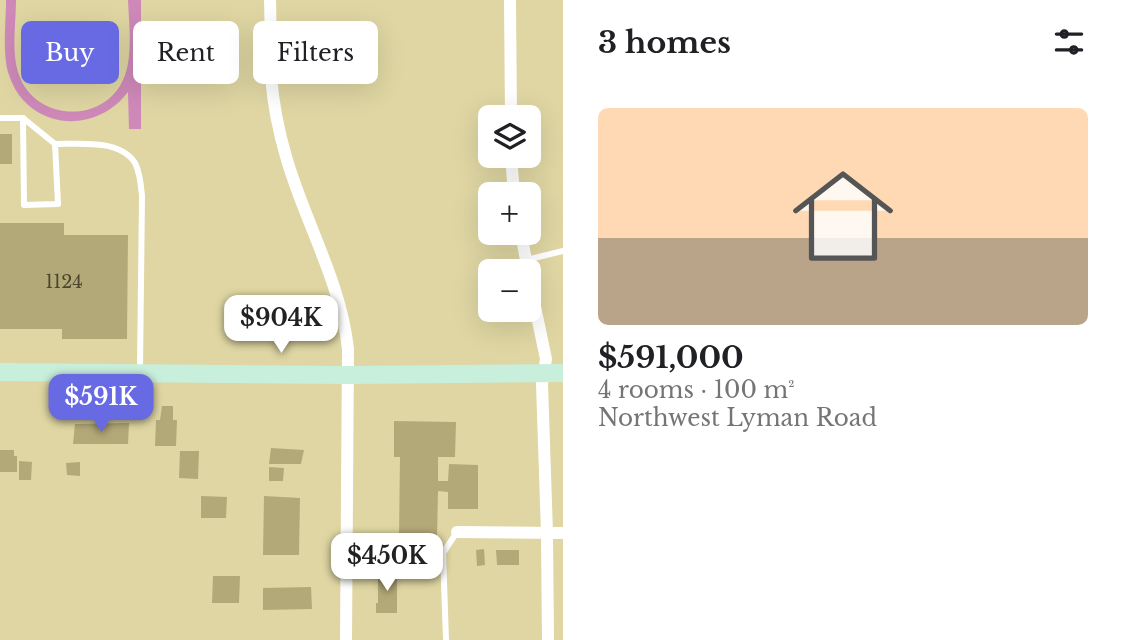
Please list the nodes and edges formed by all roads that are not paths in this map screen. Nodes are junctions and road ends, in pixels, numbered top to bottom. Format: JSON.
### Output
{"nodes":[{"id":1,"x":270,"y":0,"type":"edge"},
{"id":2,"x":510,"y":0,"type":"edge"},
{"id":3,"x":511,"y":105,"type":"edge"},
{"id":4,"x":0,"y":118,"type":"edge"},
{"id":5,"x":23,"y":118,"type":"junction"},
{"id":6,"x":55,"y":144,"type":"junction"},
{"id":7,"x":563,"y":251,"type":"edge"},
{"id":8,"x":541,"y":262,"type":"edge"},
{"id":9,"x":539,"y":322,"type":"edge"},
{"id":10,"x":0,"y":372,"type":"edge"},
{"id":11,"x":140,"y":372,"type":"junction"},
{"id":12,"x":544,"y":373,"type":"junction"},
{"id":13,"x":563,"y":373,"type":"edge"},
{"id":14,"x":348,"y":375,"type":"junction"},
{"id":15,"x":457,"y":532,"type":"joint"},
{"id":16,"x":547,"y":533,"type":"junction"},
{"id":17,"x":563,"y":533,"type":"edge"},
{"id":18,"x":346,"y":640,"type":"edge"},
{"id":19,"x":446,"y":640,"type":"edge"},
{"id":20,"x":548,"y":640,"type":"edge"}],
"edges":[{"from":1,"to":14,"type":"street"},
{"from":2,"to":3,"type":"street"},
{"from":4,"to":5,"type":"lane"},
{"from":5,"to":6,"type":"lane"},
{"from":5,"to":6,"type":"lane"},
{"from":6,"to":11,"type":"lane"},
{"from":7,"to":8,"type":"lane"},
{"from":9,"to":12,"type":"street"},
{"from":10,"to":11,"type":"street"},
{"from":11,"to":14,"type":"street"},
{"from":12,"to":13,"type":"street"},
{"from":12,"to":14,"type":"street"},
{"from":12,"to":16,"type":"street"},
{"from":14,"to":18,"type":"street"},
{"from":15,"to":16,"type":"street"},
{"from":15,"to":19,"type":"lane"},
{"from":16,"to":17,"type":"street"},
{"from":16,"to":20,"type":"street"}]}
